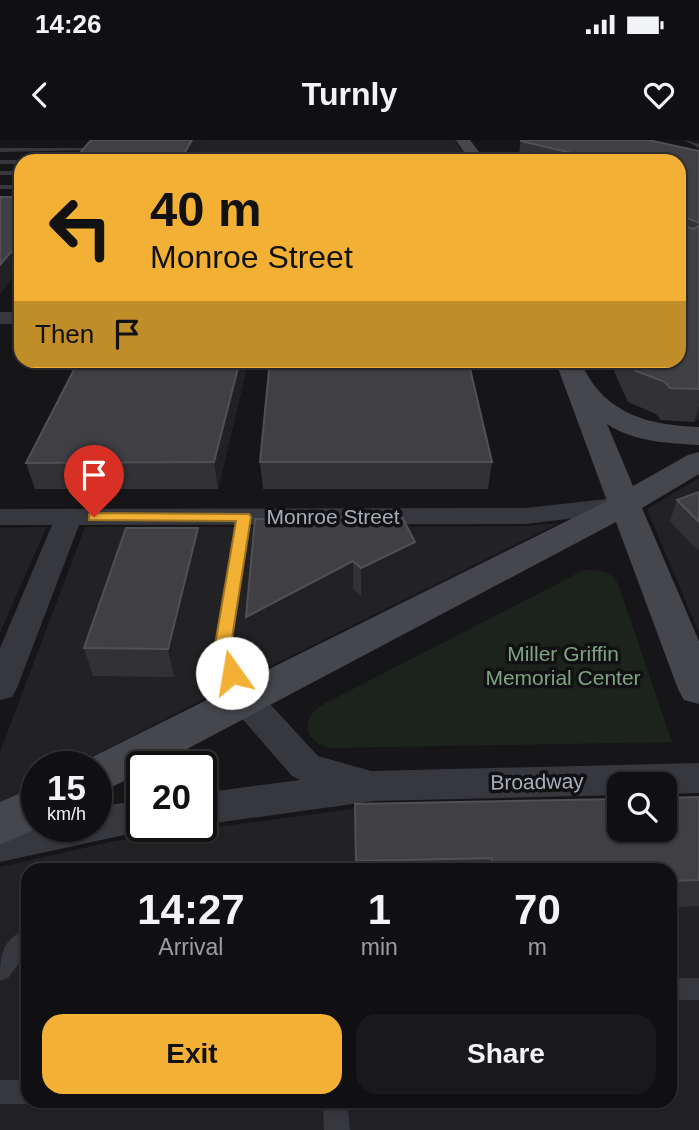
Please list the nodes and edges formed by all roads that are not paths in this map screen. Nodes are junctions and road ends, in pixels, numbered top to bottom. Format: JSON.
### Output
{"nodes":[{"id":1,"x":688,"y":140,"type":"edge"},
{"id":2,"x":100,"y":142,"type":"edge"},
{"id":3,"x":0,"y":150,"type":"edge"},
{"id":4,"x":91,"y":150,"type":"junction"},
{"id":5,"x":87,"y":154,"type":"edge"},
{"id":6,"x":695,"y":156,"type":"edge"},
{"id":7,"x":572,"y":373,"type":"edge"},
{"id":8,"x":699,"y":436,"type":"edge"},
{"id":9,"x":699,"y":461,"type":"edge"},
{"id":10,"x":624,"y":505,"type":"junction"},
{"id":11,"x":0,"y":517,"type":"edge"},
{"id":12,"x":69,"y":517,"type":"junction"},
{"id":13,"x":244,"y":517,"type":"junction"},
{"id":14,"x":0,"y":688,"type":"edge"},
{"id":15,"x":699,"y":689,"type":"edge"},
{"id":16,"x":246,"y":699,"type":"junction"},
{"id":17,"x":112,"y":768,"type":"edge"},
{"id":18,"x":699,"y":778,"type":"edge"},
{"id":19,"x":374,"y":786,"type":"junction"},
{"id":20,"x":217,"y":807,"type":"edge"},
{"id":21,"x":21,"y":814,"type":"edge"},
{"id":22,"x":0,"y":825,"type":"edge"},
{"id":23,"x":21,"y":840,"type":"edge"},
{"id":24,"x":0,"y":845,"type":"edge"},
{"id":25,"x":21,"y":943,"type":"dead end"},
{"id":26,"x":0,"y":970,"type":"edge"},
{"id":27,"x":677,"y":989,"type":"edge"},
{"id":28,"x":699,"y":989,"type":"edge"},
{"id":29,"x":0,"y":1092,"type":"edge"},
{"id":30,"x":21,"y":1092,"type":"edge"},
{"id":31,"x":335,"y":1108,"type":"edge"},
{"id":32,"x":337,"y":1130,"type":"edge"}],
"edges":[{"from":1,"to":6,"type":"lane"},
{"from":2,"to":4,"type":"lane"},
{"from":3,"to":4,"type":"lane"},
{"from":4,"to":5,"type":"lane"},
{"from":7,"to":8,"type":"main road"},
{"from":7,"to":10,"type":"main road"},
{"from":9,"to":10,"type":"main road"},
{"from":10,"to":13,"type":"street","name":"Monroe Street"},
{"from":10,"to":15,"type":"main road"},
{"from":10,"to":16,"type":"main road"},
{"from":11,"to":12,"type":"street","name":"Monroe Street"},
{"from":12,"to":13,"type":"street","name":"Monroe Street"},
{"from":12,"to":14,"type":"street"},
{"from":13,"to":16,"type":"lane"},
{"from":16,"to":17,"type":"main road"},
{"from":16,"to":19,"type":"street","name":"Broadway"},
{"from":18,"to":19,"type":"street","name":"Broadway"},
{"from":19,"to":20,"type":"street","name":"Broadway"},
{"from":21,"to":22,"type":"main road"},
{"from":23,"to":24,"type":"street"},
{"from":25,"to":26,"type":"lane"},
{"from":27,"to":28,"type":"lane"},
{"from":29,"to":30,"type":"lane"},
{"from":31,"to":32,"type":"lane"}]}
